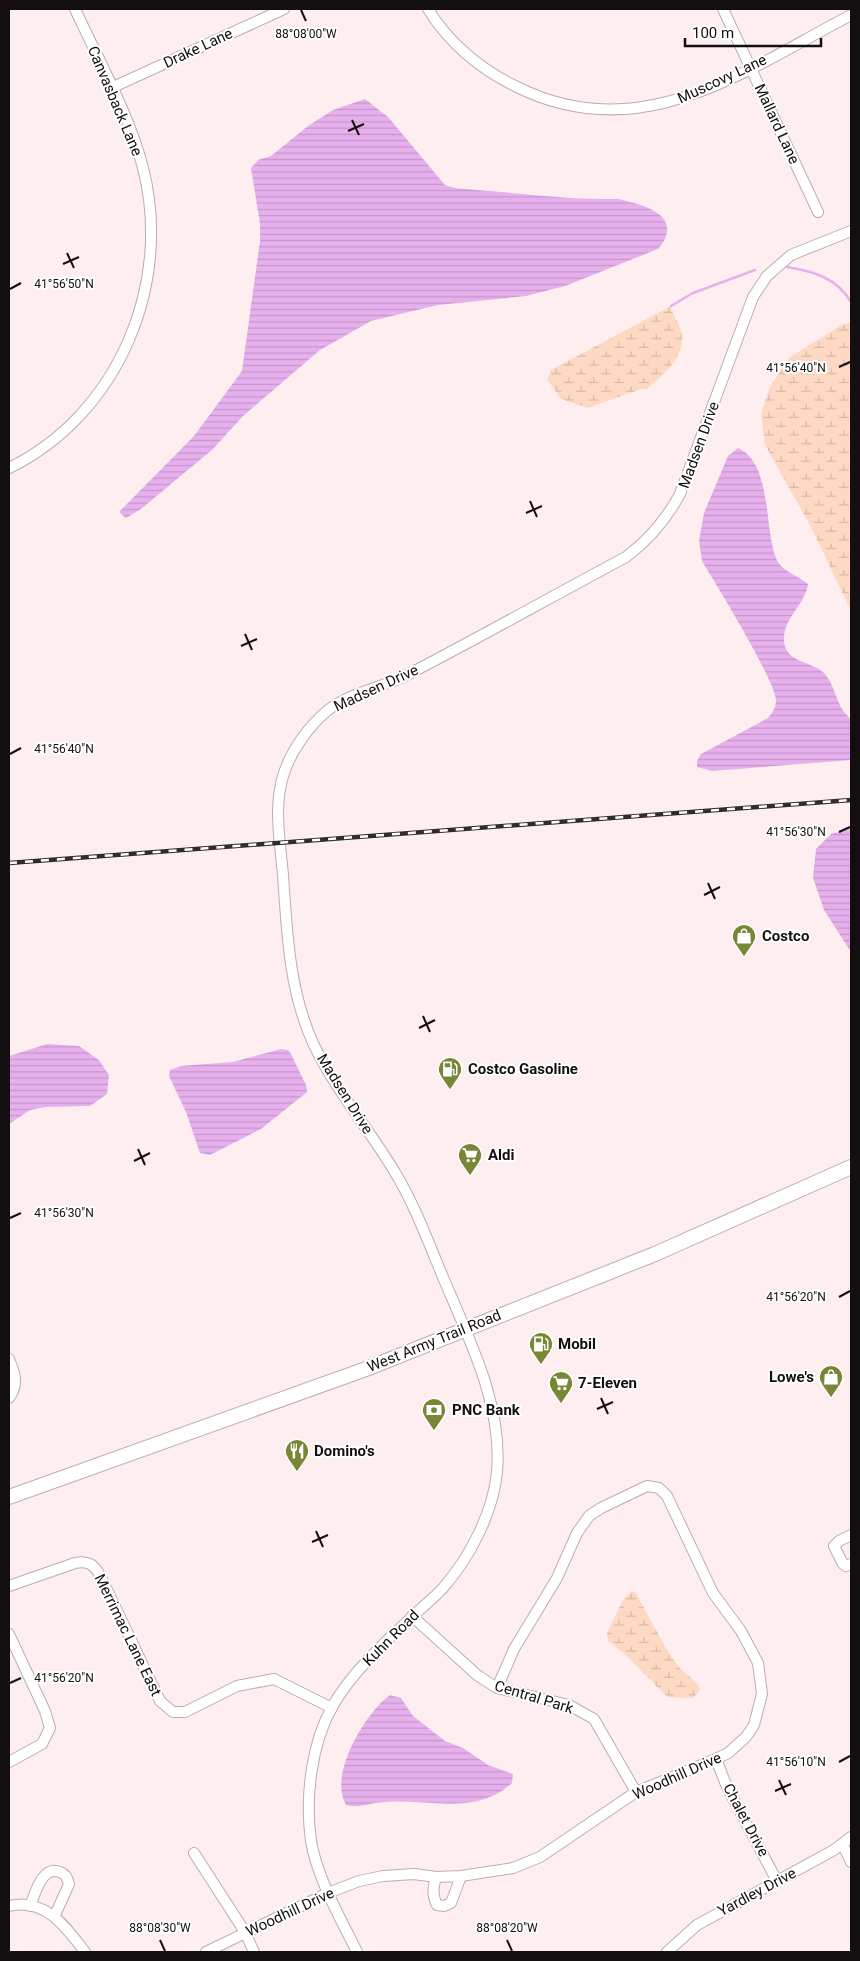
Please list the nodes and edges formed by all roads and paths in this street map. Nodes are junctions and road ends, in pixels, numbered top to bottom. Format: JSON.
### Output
{"nodes":[{"id":1,"x":75,"y":9,"type":"edge"},
{"id":2,"x":284,"y":9,"type":"edge"},
{"id":3,"x":428,"y":9,"type":"edge"},
{"id":4,"x":723,"y":9,"type":"edge"},
{"id":5,"x":851,"y":15,"type":"edge"},
{"id":6,"x":750,"y":68,"type":"junction"},
{"id":7,"x":111,"y":88,"type":"junction"},
{"id":8,"x":818,"y":212,"type":"dead end"},
{"id":9,"x":851,"y":231,"type":"edge"},
{"id":10,"x":9,"y":468,"type":"edge"},
{"id":11,"x":851,"y":1167,"type":"edge"},
{"id":12,"x":465,"y":1329,"type":"junction"},
{"id":13,"x":9,"y":1359,"type":"edge"},
{"id":14,"x":9,"y":1398,"type":"edge"},
{"id":15,"x":9,"y":1497,"type":"edge"},
{"id":16,"x":851,"y":1535,"type":"edge"},
{"id":17,"x":851,"y":1564,"type":"edge"},
{"id":18,"x":9,"y":1586,"type":"edge"},
{"id":19,"x":412,"y":1616,"type":"junction"},
{"id":20,"x":9,"y":1634,"type":"edge"},
{"id":21,"x":497,"y":1688,"type":"junction"},
{"id":22,"x":332,"y":1708,"type":"junction"},
{"id":23,"x":716,"y":1759,"type":"junction"},
{"id":24,"x":9,"y":1762,"type":"edge"},
{"id":25,"x":636,"y":1792,"type":"junction"},
{"id":26,"x":851,"y":1837,"type":"edge"},
{"id":27,"x":843,"y":1845,"type":"junction"},
{"id":28,"x":194,"y":1853,"type":"dead end"},
{"id":29,"x":851,"y":1862,"type":"edge"},
{"id":30,"x":461,"y":1876,"type":"junction"},
{"id":31,"x":436,"y":1877,"type":"junction"},
{"id":32,"x":778,"y":1881,"type":"junction"},
{"id":33,"x":328,"y":1893,"type":"junction"},
{"id":34,"x":9,"y":1906,"type":"edge"},
{"id":35,"x":30,"y":1906,"type":"junction"},
{"id":36,"x":55,"y":1915,"type":"junction"},
{"id":37,"x":245,"y":1932,"type":"junction"},
{"id":38,"x":85,"y":1952,"type":"edge"},
{"id":39,"x":206,"y":1952,"type":"edge"},
{"id":40,"x":254,"y":1952,"type":"edge"},
{"id":41,"x":357,"y":1952,"type":"edge"},
{"id":42,"x":667,"y":1952,"type":"edge"}],
"edges":[{"from":1,"to":7,"type":"street","name":"Canvasback Lane"},
{"from":2,"to":7,"type":"street","name":"Drake Lane"},
{"from":3,"to":6,"type":"street","name":"Muscovy Lane"},
{"from":4,"to":6,"type":"street","name":"Mallard Lane"},
{"from":5,"to":6,"type":"street","name":"Muscovy Lane"},
{"from":6,"to":8,"type":"street","name":"Mallard Lane"},
{"from":7,"to":10,"type":"street","name":"Canvasback Lane"},
{"from":9,"to":12,"type":"street","name":"Madsen Drive"},
{"from":11,"to":12,"type":"main road","name":"West Army Trail Road"},
{"from":12,"to":15,"type":"main road","name":"West Army Trail Road"},
{"from":12,"to":19,"type":"street","name":"Kuhn Road"},
{"from":13,"to":14,"type":"street"},
{"from":16,"to":17,"type":"street"},
{"from":18,"to":22,"type":"street","name":"Merrimac Lane East"},
{"from":19,"to":21,"type":"street","name":"Central Park"},
{"from":19,"to":22,"type":"street","name":"Kuhn Road"},
{"from":20,"to":24,"type":"street"},
{"from":21,"to":23,"type":"street","name":"Woodhill Drive"},
{"from":21,"to":25,"type":"street","name":"Central Park"},
{"from":22,"to":33,"type":"street","name":"Kuhn Road"},
{"from":23,"to":25,"type":"street","name":"Woodhill Drive"},
{"from":23,"to":32,"type":"street","name":"Chalet Drive"},
{"from":25,"to":30,"type":"street","name":"Woodhill Drive"},
{"from":26,"to":27,"type":"street","name":"Yardley Drive"},
{"from":27,"to":29,"type":"street"},
{"from":27,"to":32,"type":"street","name":"Yardley Drive"},
{"from":28,"to":37,"type":"street"},
{"from":30,"to":31,"type":"street","name":"Woodhill Drive"},
{"from":30,"to":31,"type":"street"},
{"from":31,"to":33,"type":"street","name":"Woodhill Drive"},
{"from":32,"to":42,"type":"street","name":"Yardley Drive"},
{"from":33,"to":37,"type":"street","name":"Woodhill Drive"},
{"from":33,"to":41,"type":"street","name":"Kuhn Road"},
{"from":34,"to":35,"type":"street"},
{"from":35,"to":36,"type":"street"},
{"from":35,"to":36,"type":"street"},
{"from":36,"to":38,"type":"street"},
{"from":37,"to":39,"type":"street","name":"Woodhill Drive"},
{"from":37,"to":40,"type":"street"}]}
